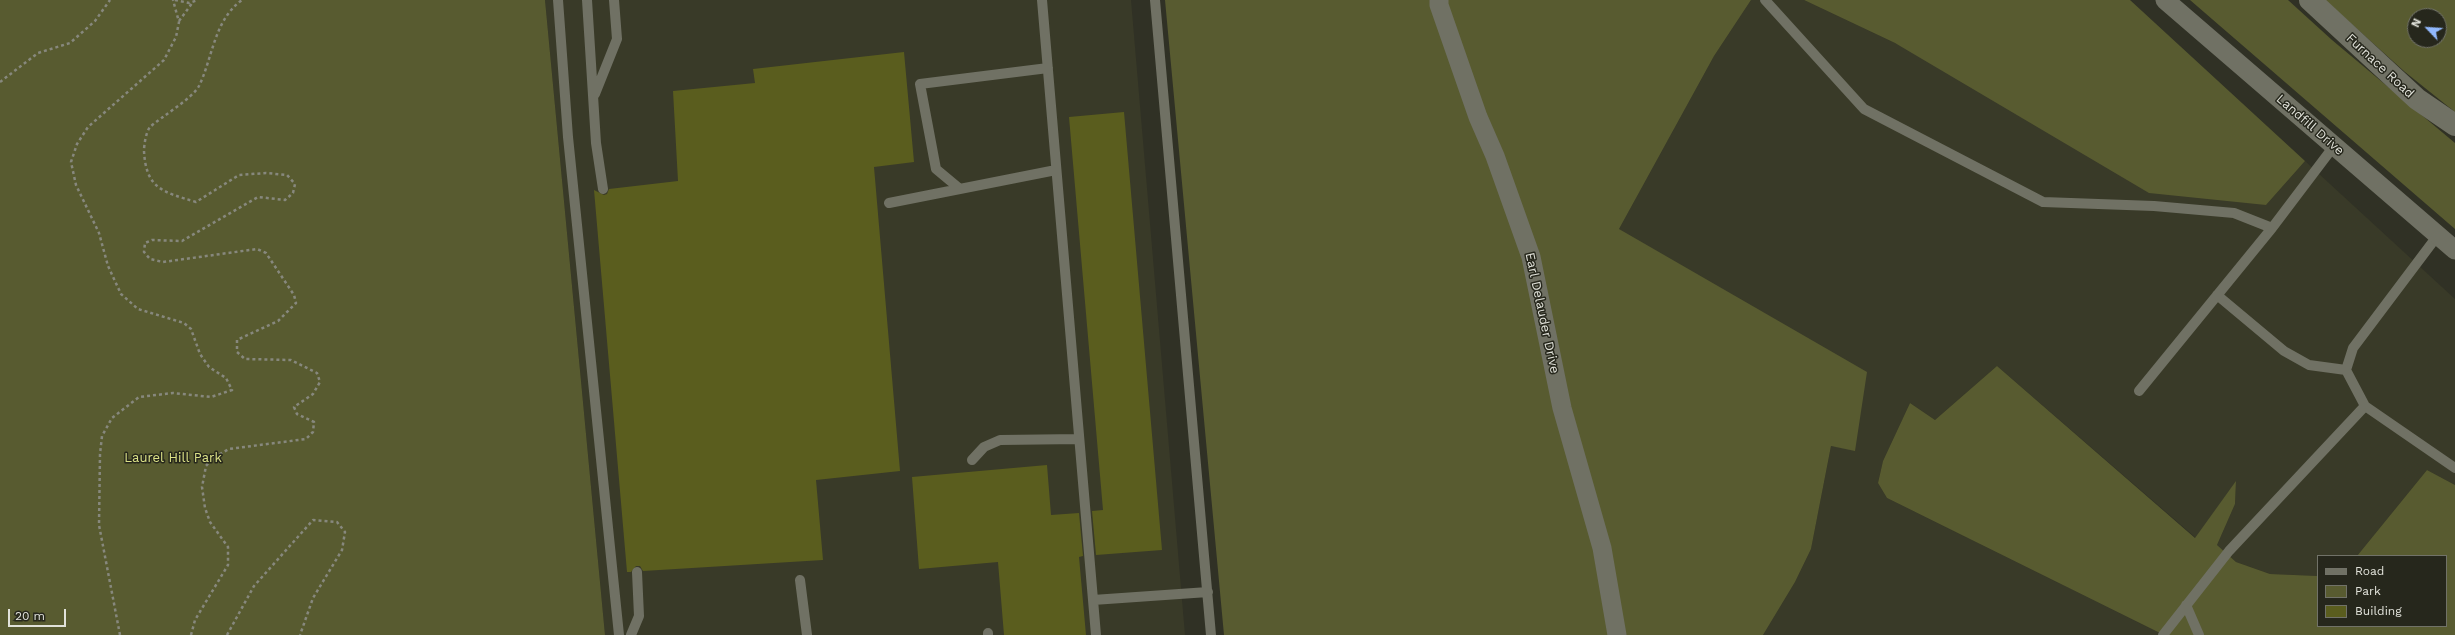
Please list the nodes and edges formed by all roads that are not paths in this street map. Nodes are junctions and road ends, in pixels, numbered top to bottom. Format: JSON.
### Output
{"nodes":[{"id":1,"x":558,"y":0,"type":"edge"},
{"id":2,"x":586,"y":0,"type":"edge"},
{"id":3,"x":614,"y":0,"type":"edge"},
{"id":4,"x":1042,"y":0,"type":"edge"},
{"id":5,"x":1155,"y":0,"type":"edge"},
{"id":6,"x":1440,"y":0,"type":"edge"},
{"id":7,"x":1765,"y":0,"type":"edge"},
{"id":8,"x":2165,"y":0,"type":"edge"},
{"id":9,"x":2310,"y":0,"type":"edge"},
{"id":10,"x":1048,"y":68,"type":"junction"},
{"id":11,"x":593,"y":97,"type":"junction"},
{"id":12,"x":2455,"y":125,"type":"edge"},
{"id":13,"x":2334,"y":146,"type":"junction"},
{"id":14,"x":1056,"y":170,"type":"junction"},
{"id":15,"x":603,"y":189,"type":"dead end"},
{"id":16,"x":960,"y":189,"type":"junction"},
{"id":17,"x":889,"y":203,"type":"dead end"},
{"id":18,"x":2272,"y":228,"type":"junction"},
{"id":19,"x":2438,"y":235,"type":"junction"},
{"id":20,"x":2455,"y":250,"type":"edge"},
{"id":21,"x":2217,"y":295,"type":"junction"},
{"id":22,"x":2346,"y":370,"type":"junction"},
{"id":23,"x":2138,"y":391,"type":"dead end"},
{"id":24,"x":2365,"y":406,"type":"junction"},
{"id":25,"x":1079,"y":439,"type":"junction"},
{"id":26,"x":972,"y":460,"type":"dead end"},
{"id":27,"x":2455,"y":468,"type":"edge"},
{"id":28,"x":637,"y":572,"type":"dead end"},
{"id":29,"x":800,"y":580,"type":"dead end"},
{"id":30,"x":1208,"y":592,"type":"junction"},
{"id":31,"x":1093,"y":600,"type":"junction"},
{"id":32,"x":2186,"y":605,"type":"junction"},
{"id":33,"x":619,"y":635,"type":"edge"},
{"id":34,"x":631,"y":635,"type":"edge"},
{"id":35,"x":807,"y":635,"type":"edge"},
{"id":36,"x":1096,"y":635,"type":"edge"},
{"id":37,"x":1211,"y":635,"type":"edge"},
{"id":38,"x":1617,"y":635,"type":"edge"},
{"id":39,"x":2163,"y":635,"type":"edge"},
{"id":40,"x":2199,"y":635,"type":"edge"}],
"edges":[{"from":1,"to":33,"type":"lane"},
{"from":2,"to":11,"type":"lane"},
{"from":3,"to":11,"type":"lane"},
{"from":4,"to":10,"type":"lane"},
{"from":5,"to":30,"type":"lane"},
{"from":6,"to":38,"type":"street","name":"Earl Delauder Drive"},
{"from":7,"to":18,"type":"lane"},
{"from":8,"to":13,"type":"street","name":"Landfill Drive"},
{"from":9,"to":12,"type":"main road","name":"Furnace Road"},
{"from":10,"to":14,"type":"lane"},
{"from":10,"to":16,"type":"lane"},
{"from":11,"to":15,"type":"lane"},
{"from":13,"to":18,"type":"lane"},
{"from":13,"to":19,"type":"street","name":"Landfill Drive"},
{"from":14,"to":16,"type":"lane"},
{"from":14,"to":25,"type":"lane"},
{"from":16,"to":17,"type":"lane"},
{"from":18,"to":21,"type":"lane"},
{"from":19,"to":20,"type":"street","name":"Landfill Drive"},
{"from":19,"to":22,"type":"lane"},
{"from":21,"to":22,"type":"lane"},
{"from":21,"to":23,"type":"lane"},
{"from":22,"to":24,"type":"lane"},
{"from":24,"to":27,"type":"lane"},
{"from":24,"to":32,"type":"lane"},
{"from":25,"to":26,"type":"lane"},
{"from":25,"to":31,"type":"lane"},
{"from":28,"to":34,"type":"lane"},
{"from":29,"to":35,"type":"lane"},
{"from":30,"to":31,"type":"lane"},
{"from":30,"to":37,"type":"lane"},
{"from":31,"to":36,"type":"lane"},
{"from":32,"to":39,"type":"lane"},
{"from":32,"to":40,"type":"lane"}]}
